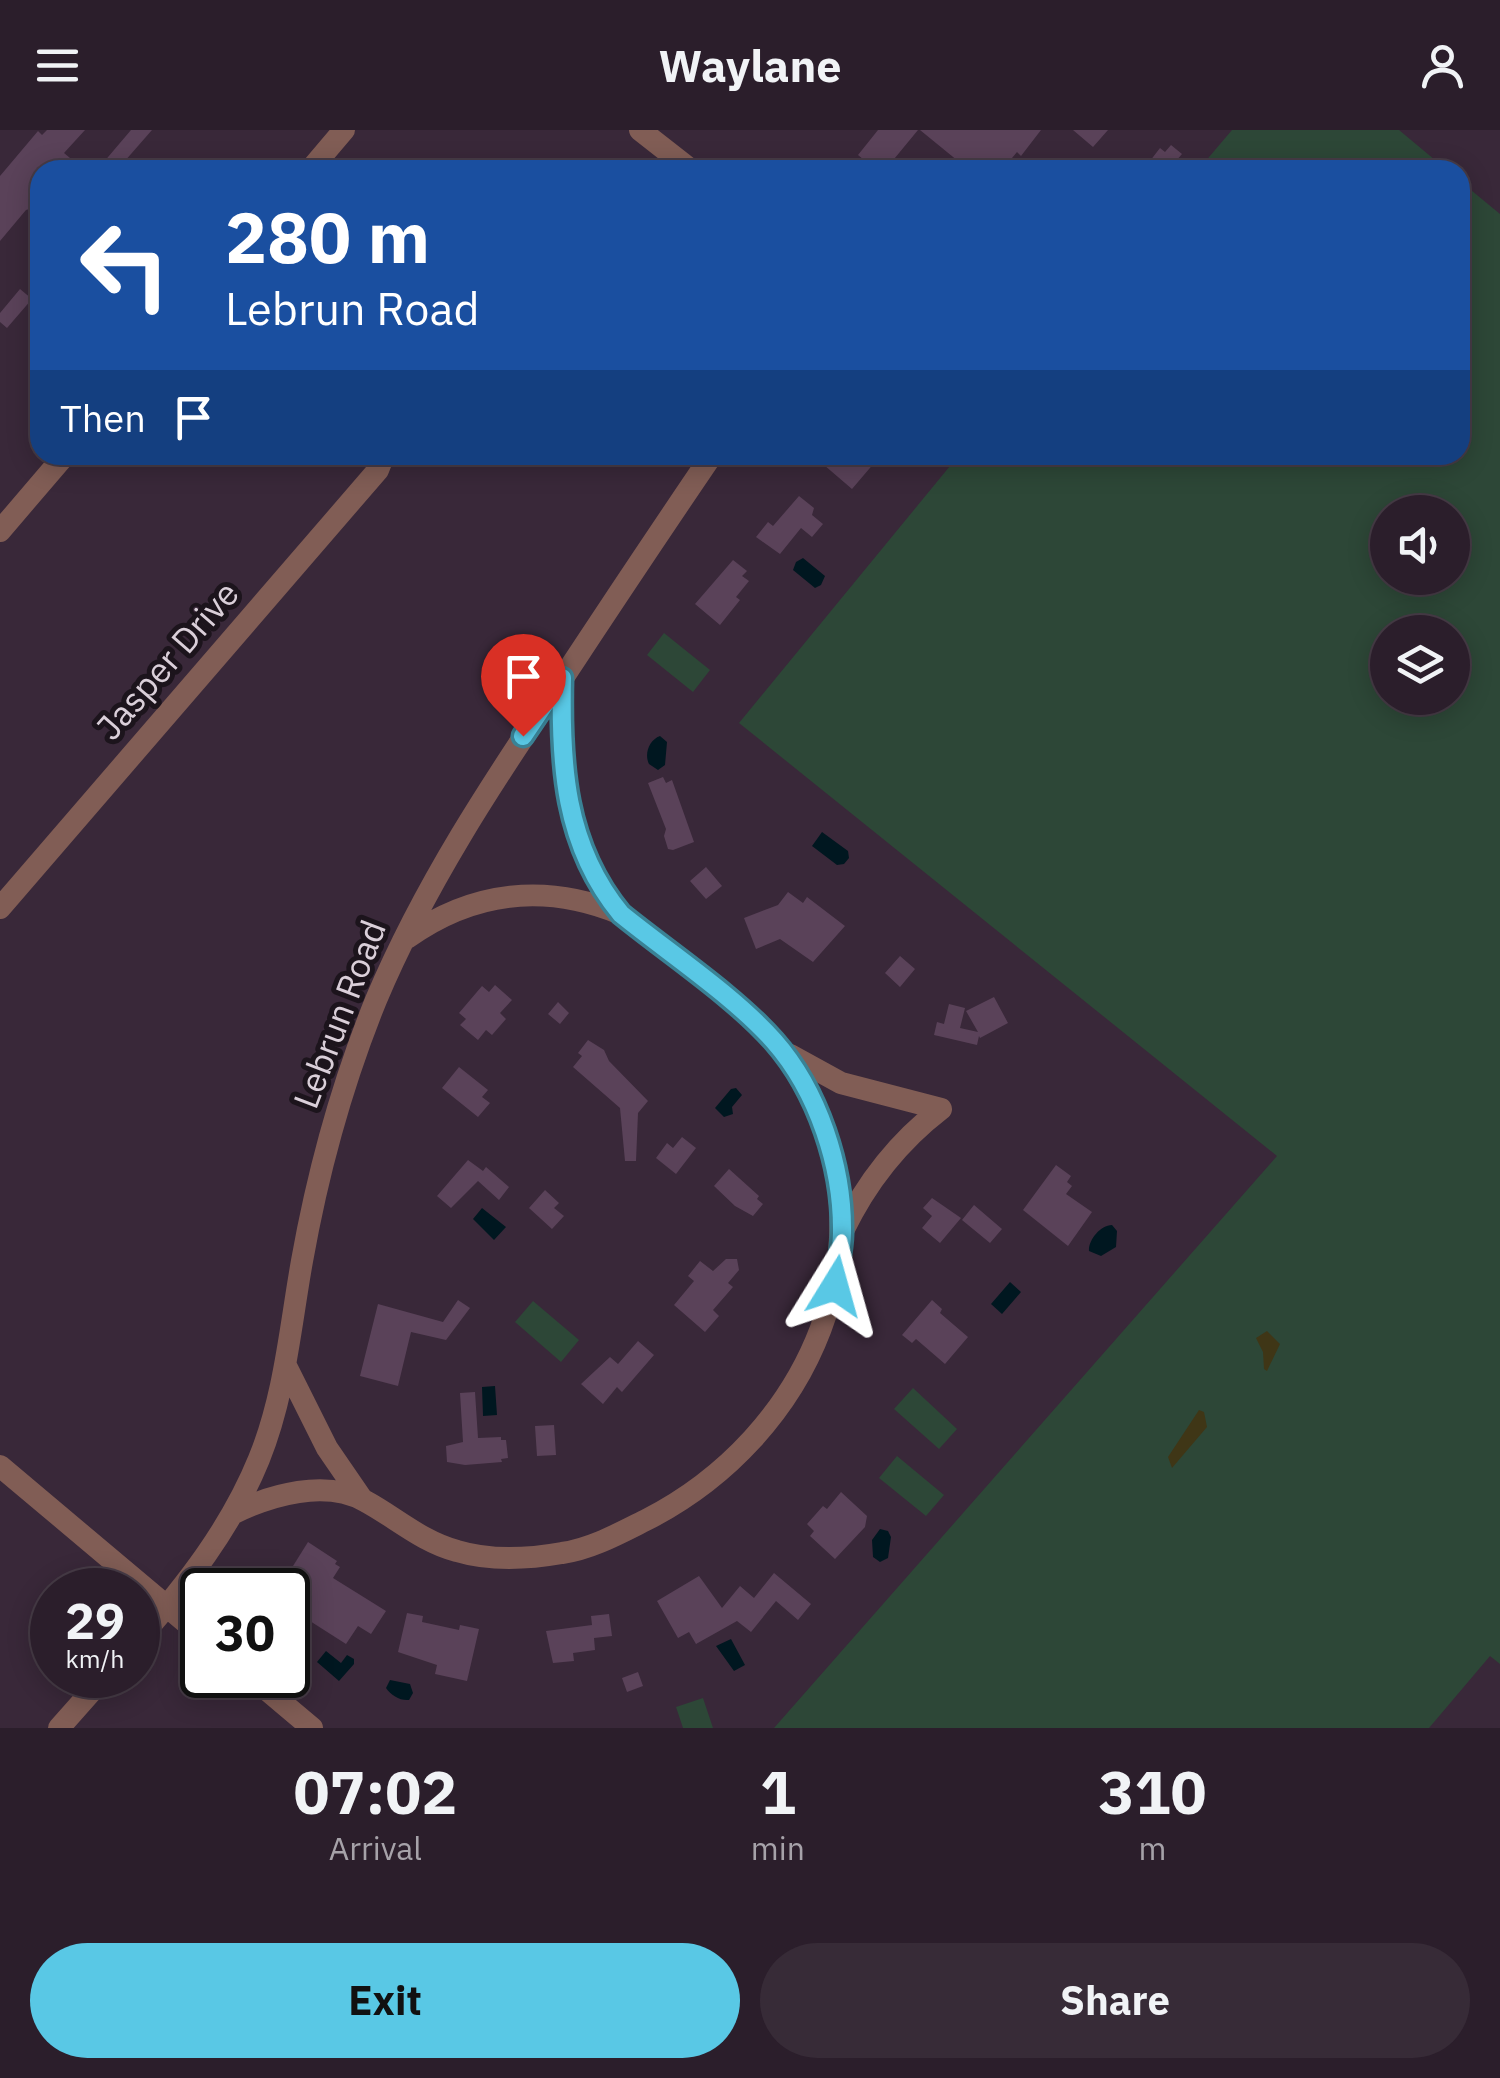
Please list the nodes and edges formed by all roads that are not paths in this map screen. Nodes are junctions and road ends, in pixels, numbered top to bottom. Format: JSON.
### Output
{"nodes":[{"id":1,"x":344,"y":130,"type":"edge"},
{"id":2,"x":640,"y":130,"type":"edge"},
{"id":3,"x":318,"y":160,"type":"edge"},
{"id":4,"x":678,"y":160,"type":"edge"},
{"id":5,"x":56,"y":465,"type":"edge"},
{"id":6,"x":380,"y":465,"type":"edge"},
{"id":7,"x":705,"y":465,"type":"edge"},
{"id":8,"x":0,"y":531,"type":"edge"},
{"id":9,"x":562,"y":678,"type":"junction"},
{"id":10,"x":0,"y":908,"type":"edge"},
{"id":11,"x":621,"y":914,"type":"junction"},
{"id":12,"x":402,"y":942,"type":"junction"},
{"id":13,"x":780,"y":1049,"type":"junction"},
{"id":14,"x":842,"y":1234,"type":"junction"},
{"id":15,"x":286,"y":1366,"type":"junction"},
{"id":16,"x":0,"y":1466,"type":"edge"},
{"id":17,"x":362,"y":1499,"type":"junction"},
{"id":18,"x":234,"y":1513,"type":"junction"},
{"id":19,"x":167,"y":1606,"type":"junction"},
{"id":20,"x":160,"y":1614,"type":"edge"},
{"id":21,"x":180,"y":1617,"type":"edge"},
{"id":22,"x":86,"y":1698,"type":"edge"},
{"id":23,"x":276,"y":1698,"type":"edge"},
{"id":24,"x":59,"y":1728,"type":"edge"},
{"id":25,"x":312,"y":1728,"type":"edge"}],
"edges":[{"from":1,"to":3,"type":"street"},
{"from":2,"to":4,"type":"street"},
{"from":5,"to":8,"type":"street"},
{"from":6,"to":10,"type":"street","name":"Jasper Drive"},
{"from":7,"to":9,"type":"street","name":"Lebrun Road"},
{"from":9,"to":11,"type":"street"},
{"from":9,"to":12,"type":"street","name":"Lebrun Road"},
{"from":11,"to":12,"type":"street"},
{"from":11,"to":13,"type":"street"},
{"from":12,"to":15,"type":"street","name":"Lebrun Road"},
{"from":13,"to":14,"type":"street"},
{"from":13,"to":14,"type":"street"},
{"from":14,"to":17,"type":"street"},
{"from":15,"to":17,"type":"street"},
{"from":15,"to":18,"type":"street","name":"Lebrun Road"},
{"from":16,"to":19,"type":"street"},
{"from":17,"to":18,"type":"street"},
{"from":18,"to":19,"type":"street","name":"Lebrun Road"},
{"from":19,"to":20,"type":"street","name":"Lebrun Road"},
{"from":19,"to":21,"type":"street"},
{"from":22,"to":24,"type":"street"},
{"from":23,"to":25,"type":"street"}]}
